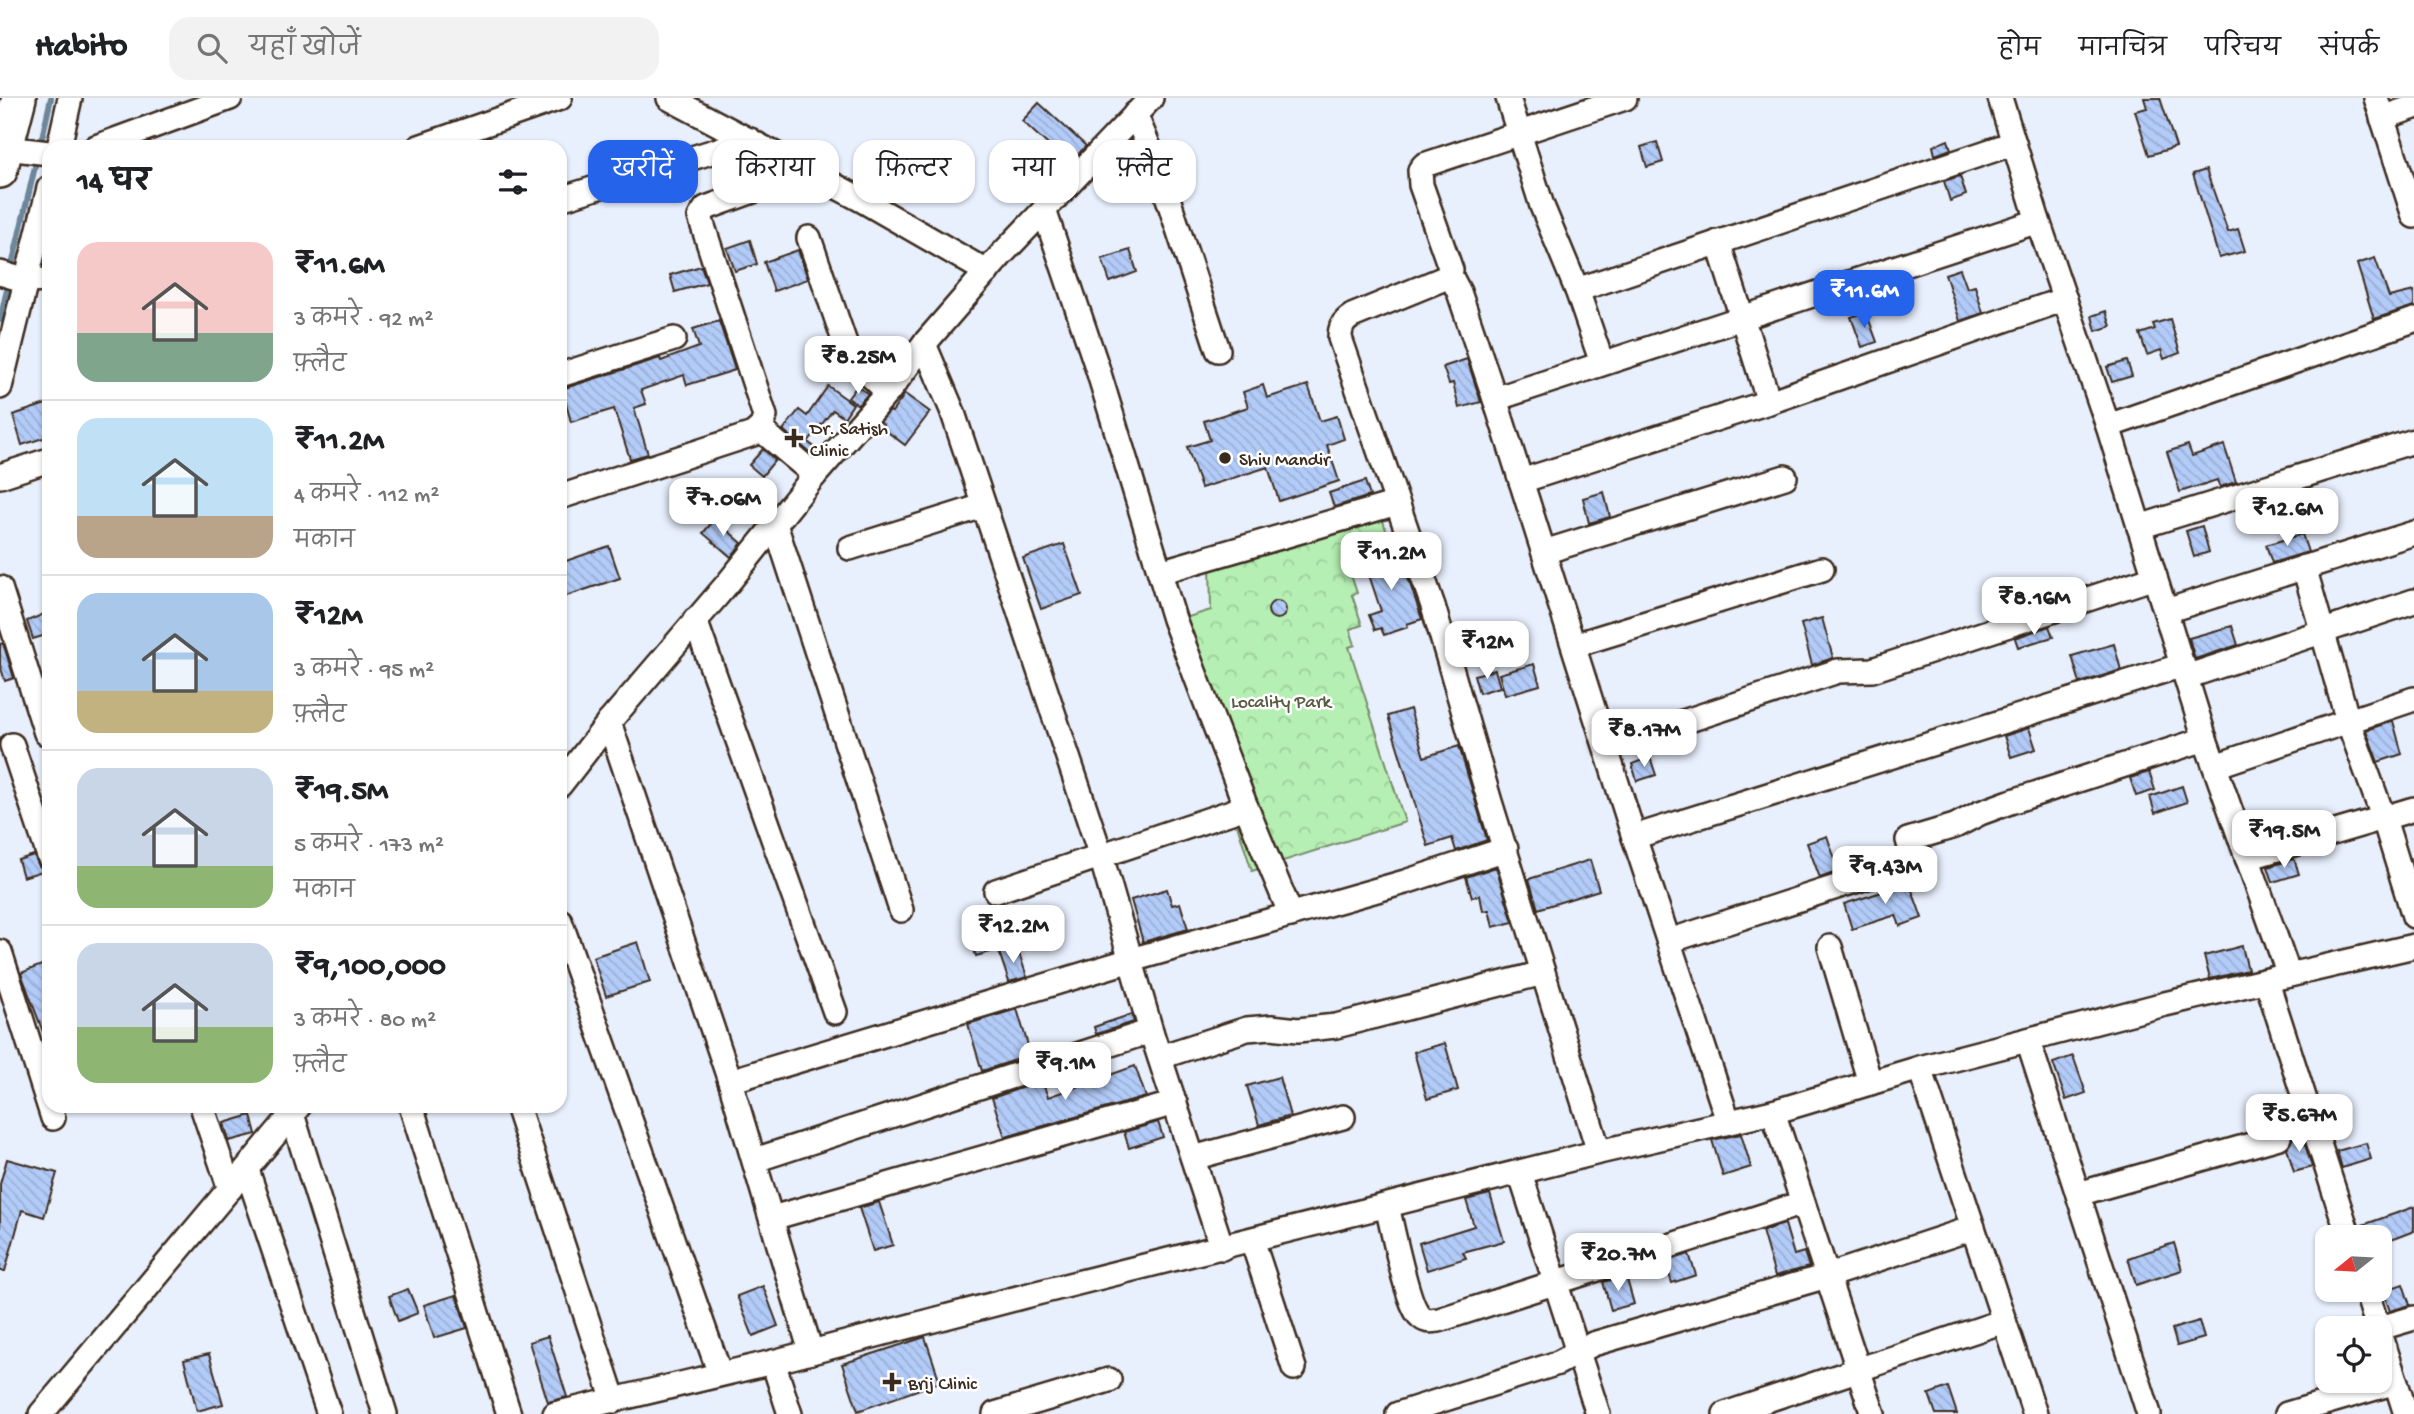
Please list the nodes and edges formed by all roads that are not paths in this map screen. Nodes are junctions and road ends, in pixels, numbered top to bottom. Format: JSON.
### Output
{"nodes":[{"id":1,"x":70,"y":98,"type":"edge"},
{"id":2,"x":230,"y":98,"type":"edge"},
{"id":3,"x":560,"y":98,"type":"edge"},
{"id":4,"x":668,"y":98,"type":"edge"},
{"id":5,"x":1151,"y":98,"type":"edge"},
{"id":6,"x":1508,"y":98,"type":"edge"},
{"id":7,"x":1625,"y":98,"type":"edge"},
{"id":8,"x":2000,"y":98,"type":"edge"},
{"id":9,"x":2414,"y":107,"type":"edge"},
{"id":10,"x":11,"y":108,"type":"edge"},
{"id":11,"x":2379,"y":108,"type":"edge"},
{"id":12,"x":1135,"y":114,"type":"junction"},
{"id":13,"x":1521,"y":134,"type":"junction"},
{"id":14,"x":61,"y":140,"type":"edge"},
{"id":15,"x":115,"y":140,"type":"edge"},
{"id":16,"x":439,"y":140,"type":"edge"},
{"id":17,"x":748,"y":140,"type":"edge"},
{"id":18,"x":2014,"y":143,"type":"junction"},
{"id":19,"x":712,"y":153,"type":"edge"},
{"id":20,"x":21,"y":156,"type":"edge"},
{"id":21,"x":839,"y":188,"type":"edge"},
{"id":22,"x":567,"y":197,"type":"edge"},
{"id":23,"x":720,"y":203,"type":"edge"},
{"id":24,"x":42,"y":209,"type":"edge"},
{"id":25,"x":1044,"y":210,"type":"junction"},
{"id":26,"x":2414,"y":216,"type":"edge"},
{"id":27,"x":2038,"y":221,"type":"junction"},
{"id":28,"x":809,"y":239,"type":"dead end"},
{"id":29,"x":1718,"y":243,"type":"junction"},
{"id":30,"x":987,"y":272,"type":"junction"},
{"id":31,"x":1449,"y":274,"type":"junction"},
{"id":32,"x":20,"y":277,"type":"edge"},
{"id":33,"x":1577,"y":290,"type":"junction"},
{"id":34,"x":2064,"y":299,"type":"junction"},
{"id":35,"x":1742,"y":317,"type":"junction"},
{"id":36,"x":2414,"y":320,"type":"edge"},
{"id":37,"x":674,"y":339,"type":"dead end"},
{"id":38,"x":924,"y":344,"type":"junction"},
{"id":39,"x":1218,"y":350,"type":"dead end"},
{"id":40,"x":1602,"y":363,"type":"junction"},
{"id":41,"x":567,"y":373,"type":"edge"},
{"id":42,"x":0,"y":387,"type":"edge"},
{"id":43,"x":888,"y":392,"type":"junction"},
{"id":44,"x":1495,"y":399,"type":"junction"},
{"id":45,"x":1769,"y":402,"type":"junction"},
{"id":46,"x":2108,"y":426,"type":"junction"},
{"id":47,"x":760,"y":429,"type":"junction"},
{"id":48,"x":2414,"y":441,"type":"edge"},
{"id":49,"x":42,"y":462,"type":"edge"},
{"id":50,"x":815,"y":475,"type":"junction"},
{"id":51,"x":0,"y":476,"type":"edge"},
{"id":52,"x":1785,"y":477,"type":"dead end"},
{"id":53,"x":1521,"y":481,"type":"junction"},
{"id":54,"x":567,"y":495,"type":"edge"},
{"id":55,"x":1397,"y":503,"type":"junction"},
{"id":56,"x":983,"y":506,"type":"junction"},
{"id":57,"x":775,"y":524,"type":"junction"},
{"id":58,"x":2138,"y":527,"type":"junction"},
{"id":59,"x":2414,"y":533,"type":"edge"},
{"id":60,"x":849,"y":548,"type":"dead end"},
{"id":61,"x":1544,"y":552,"type":"junction"},
{"id":62,"x":2304,"y":567,"type":"junction"},
{"id":63,"x":1822,"y":569,"type":"dead end"},
{"id":64,"x":1160,"y":572,"type":"junction"},
{"id":65,"x":2155,"y":578,"type":"junction"},
{"id":66,"x":0,"y":588,"type":"edge"},
{"id":67,"x":2414,"y":601,"type":"edge"},
{"id":68,"x":2166,"y":611,"type":"junction"},
{"id":69,"x":695,"y":620,"type":"junction"},
{"id":70,"x":2324,"y":632,"type":"junction"},
{"id":71,"x":1575,"y":645,"type":"junction"},
{"id":72,"x":2185,"y":671,"type":"junction"},
{"id":73,"x":2414,"y":699,"type":"edge"},
{"id":74,"x":42,"y":714,"type":"edge"},
{"id":75,"x":2348,"y":720,"type":"junction"},
{"id":76,"x":609,"y":722,"type":"junction"},
{"id":77,"x":42,"y":734,"type":"edge"},
{"id":78,"x":2206,"y":739,"type":"junction"},
{"id":79,"x":6,"y":746,"type":"edge"},
{"id":80,"x":1607,"y":747,"type":"junction"},
{"id":81,"x":2215,"y":766,"type":"junction"},
{"id":82,"x":567,"y":776,"type":"edge"},
{"id":83,"x":1246,"y":807,"type":"junction"},
{"id":84,"x":2414,"y":809,"type":"edge"},
{"id":85,"x":2384,"y":819,"type":"junction"},
{"id":86,"x":1634,"y":837,"type":"junction"},
{"id":87,"x":42,"y":838,"type":"edge"},
{"id":88,"x":1506,"y":849,"type":"junction"},
{"id":89,"x":1101,"y":856,"type":"junction"},
{"id":90,"x":2246,"y":858,"type":"junction"},
{"id":91,"x":996,"y":891,"type":"dead end"},
{"id":92,"x":901,"y":911,"type":"dead end"},
{"id":93,"x":1291,"y":915,"type":"junction"},
{"id":94,"x":2414,"y":916,"type":"edge"},
{"id":95,"x":567,"y":940,"type":"edge"},
{"id":96,"x":1669,"y":941,"type":"junction"},
{"id":97,"x":2414,"y":946,"type":"edge"},
{"id":98,"x":1830,"y":947,"type":"dead end"},
{"id":99,"x":0,"y":952,"type":"edge"},
{"id":100,"x":1131,"y":960,"type":"junction"},
{"id":101,"x":1543,"y":973,"type":"junction"},
{"id":102,"x":2289,"y":975,"type":"junction"},
{"id":103,"x":2267,"y":982,"type":"junction"},
{"id":104,"x":835,"y":1012,"type":"dead end"},
{"id":105,"x":1151,"y":1031,"type":"junction"},
{"id":106,"x":2028,"y":1040,"type":"junction"},
{"id":107,"x":39,"y":1044,"type":"edge"},
{"id":108,"x":1160,"y":1057,"type":"junction"},
{"id":109,"x":1920,"y":1068,"type":"junction"},
{"id":110,"x":730,"y":1081,"type":"junction"},
{"id":111,"x":1870,"y":1083,"type":"junction"},
{"id":112,"x":1175,"y":1103,"type":"junction"},
{"id":113,"x":1773,"y":1112,"type":"junction"},
{"id":114,"x":52,"y":1113,"type":"edge"},
{"id":115,"x":204,"y":1113,"type":"edge"},
{"id":116,"x":287,"y":1113,"type":"edge"},
{"id":117,"x":413,"y":1113,"type":"edge"},
{"id":118,"x":519,"y":1113,"type":"edge"},
{"id":119,"x":1343,"y":1117,"type":"dead end"},
{"id":120,"x":53,"y":1118,"type":"dead end"},
{"id":121,"x":1728,"y":1121,"type":"junction"},
{"id":122,"x":2279,"y":1138,"type":"dead end"},
{"id":123,"x":1599,"y":1152,"type":"junction"},
{"id":124,"x":1193,"y":1158,"type":"junction"},
{"id":125,"x":755,"y":1160,"type":"junction"},
{"id":126,"x":247,"y":1170,"type":"junction"},
{"id":127,"x":1520,"y":1172,"type":"junction"},
{"id":128,"x":230,"y":1189,"type":"junction"},
{"id":129,"x":2078,"y":1194,"type":"junction"},
{"id":130,"x":1803,"y":1203,"type":"junction"},
{"id":131,"x":1387,"y":1206,"type":"junction"},
{"id":132,"x":772,"y":1218,"type":"junction"},
{"id":133,"x":2345,"y":1225,"type":"edge"},
{"id":134,"x":1973,"y":1228,"type":"junction"},
{"id":135,"x":1252,"y":1240,"type":"junction"},
{"id":136,"x":1222,"y":1248,"type":"junction"},
{"id":137,"x":1827,"y":1276,"type":"junction"},
{"id":138,"x":1556,"y":1284,"type":"junction"},
{"id":139,"x":2414,"y":1318,"type":"edge"},
{"id":140,"x":2004,"y":1321,"type":"junction"},
{"id":141,"x":2392,"y":1326,"type":"edge"},
{"id":142,"x":1577,"y":1351,"type":"junction"},
{"id":143,"x":811,"y":1352,"type":"junction"},
{"id":144,"x":772,"y":1362,"type":"junction"},
{"id":145,"x":2392,"y":1366,"type":"edge"},
{"id":146,"x":1294,"y":1368,"type":"dead end"},
{"id":147,"x":1858,"y":1369,"type":"junction"},
{"id":148,"x":720,"y":1374,"type":"junction"},
{"id":149,"x":1109,"y":1380,"type":"dead end"},
{"id":150,"x":2404,"y":1399,"type":"edge"},
{"id":151,"x":614,"y":1401,"type":"junction"},
{"id":152,"x":41,"y":1414,"type":"edge"},
{"id":153,"x":329,"y":1414,"type":"edge"},
{"id":154,"x":385,"y":1414,"type":"edge"},
{"id":155,"x":509,"y":1414,"type":"edge"},
{"id":156,"x":555,"y":1414,"type":"edge"},
{"id":157,"x":790,"y":1414,"type":"edge"},
{"id":158,"x":995,"y":1414,"type":"edge"},
{"id":159,"x":1398,"y":1414,"type":"edge"},
{"id":160,"x":1598,"y":1414,"type":"edge"},
{"id":161,"x":1725,"y":1414,"type":"edge"},
{"id":162,"x":1873,"y":1414,"type":"edge"},
{"id":163,"x":2035,"y":1414,"type":"edge"},
{"id":164,"x":2148,"y":1414,"type":"edge"},
{"id":165,"x":2287,"y":1414,"type":"edge"}],
"edges":[{"from":1,"to":14,"type":"street"},
{"from":2,"to":15,"type":"street"},
{"from":3,"to":16,"type":"street"},
{"from":4,"to":17,"type":"street"},
{"from":5,"to":12,"type":"street"},
{"from":6,"to":13,"type":"street"},
{"from":7,"to":13,"type":"street"},
{"from":8,"to":18,"type":"street"},
{"from":9,"to":11,"type":"street"},
{"from":10,"to":20,"type":"street"},
{"from":11,"to":26,"type":"street"},
{"from":12,"to":25,"type":"street"},
{"from":12,"to":39,"type":"street"},
{"from":13,"to":31,"type":"street"},
{"from":13,"to":33,"type":"street"},
{"from":18,"to":27,"type":"street"},
{"from":18,"to":29,"type":"street"},
{"from":19,"to":22,"type":"street"},
{"from":21,"to":30,"type":"street"},
{"from":23,"to":47,"type":"street"},
{"from":24,"to":32,"type":"street"},
{"from":25,"to":30,"type":"street"},
{"from":25,"to":64,"type":"street"},
{"from":27,"to":34,"type":"street"},
{"from":27,"to":35,"type":"street"},
{"from":28,"to":43,"type":"street"},
{"from":29,"to":33,"type":"street"},
{"from":29,"to":35,"type":"street"},
{"from":30,"to":38,"type":"street"},
{"from":31,"to":44,"type":"street"},
{"from":31,"to":55,"type":"street"},
{"from":32,"to":42,"type":"street"},
{"from":33,"to":40,"type":"street"},
{"from":34,"to":45,"type":"street"},
{"from":34,"to":46,"type":"street"},
{"from":35,"to":40,"type":"street"},
{"from":35,"to":45,"type":"street"},
{"from":36,"to":46,"type":"street"},
{"from":37,"to":41,"type":"street"},
{"from":38,"to":43,"type":"street"},
{"from":38,"to":56,"type":"street"},
{"from":40,"to":44,"type":"street"},
{"from":43,"to":50,"type":"street"},
{"from":44,"to":53,"type":"street"},
{"from":45,"to":53,"type":"street"},
{"from":46,"to":58,"type":"street"},
{"from":47,"to":50,"type":"street"},
{"from":47,"to":54,"type":"street"},
{"from":48,"to":58,"type":"street"},
{"from":49,"to":51,"type":"street"},
{"from":50,"to":57,"type":"street"},
{"from":52,"to":61,"type":"street"},
{"from":53,"to":61,"type":"street"},
{"from":55,"to":64,"type":"street"},
{"from":55,"to":88,"type":"street"},
{"from":56,"to":60,"type":"street"},
{"from":56,"to":89,"type":"street"},
{"from":57,"to":69,"type":"street"},
{"from":57,"to":92,"type":"street"},
{"from":58,"to":65,"type":"street"},
{"from":59,"to":62,"type":"street"},
{"from":61,"to":71,"type":"street"},
{"from":62,"to":68,"type":"street"},
{"from":62,"to":70,"type":"street"},
{"from":63,"to":71,"type":"street"},
{"from":64,"to":83,"type":"street"},
{"from":65,"to":68,"type":"street"},
{"from":65,"to":80,"type":"street"},
{"from":66,"to":74,"type":"street"},
{"from":67,"to":70,"type":"street"},
{"from":68,"to":72,"type":"street"},
{"from":69,"to":76,"type":"street"},
{"from":69,"to":104,"type":"street"},
{"from":70,"to":72,"type":"street"},
{"from":70,"to":75,"type":"street"},
{"from":71,"to":80,"type":"street"},
{"from":72,"to":78,"type":"street"},
{"from":72,"to":86,"type":"street"},
{"from":73,"to":75,"type":"street"},
{"from":75,"to":81,"type":"street"},
{"from":75,"to":85,"type":"street"},
{"from":76,"to":82,"type":"street"},
{"from":76,"to":110,"type":"street"},
{"from":77,"to":79,"type":"street"},
{"from":78,"to":81,"type":"street"},
{"from":78,"to":96,"type":"street"},
{"from":79,"to":87,"type":"street"},
{"from":80,"to":86,"type":"street"},
{"from":81,"to":90,"type":"street"},
{"from":83,"to":89,"type":"street"},
{"from":83,"to":93,"type":"street"},
{"from":84,"to":85,"type":"street"},
{"from":85,"to":90,"type":"street"},
{"from":85,"to":94,"type":"street"},
{"from":86,"to":96,"type":"street"},
{"from":88,"to":93,"type":"street"},
{"from":88,"to":101,"type":"street"},
{"from":89,"to":91,"type":"street"},
{"from":89,"to":100,"type":"street"},
{"from":90,"to":102,"type":"street"},
{"from":93,"to":100,"type":"street"},
{"from":95,"to":148,"type":"street"},
{"from":96,"to":121,"type":"street"},
{"from":97,"to":102,"type":"street"},
{"from":98,"to":111,"type":"street"},
{"from":99,"to":107,"type":"street"},
{"from":100,"to":105,"type":"street"},
{"from":100,"to":110,"type":"street"},
{"from":101,"to":108,"type":"street"},
{"from":101,"to":123,"type":"street"},
{"from":102,"to":103,"type":"street"},
{"from":103,"to":106,"type":"street"},
{"from":103,"to":133,"type":"street"},
{"from":105,"to":108,"type":"street"},
{"from":105,"to":125,"type":"street"},
{"from":106,"to":109,"type":"street"},
{"from":106,"to":129,"type":"street"},
{"from":108,"to":112,"type":"street"},
{"from":109,"to":111,"type":"street"},
{"from":109,"to":134,"type":"street"},
{"from":110,"to":125,"type":"street"},
{"from":111,"to":113,"type":"street"},
{"from":112,"to":124,"type":"street"},
{"from":112,"to":132,"type":"street"},
{"from":113,"to":121,"type":"street"},
{"from":113,"to":130,"type":"street"},
{"from":114,"to":120,"type":"street"},
{"from":115,"to":128,"type":"street"},
{"from":116,"to":126,"type":"street"},
{"from":116,"to":154,"type":"street"},
{"from":117,"to":155,"type":"street"},
{"from":118,"to":151,"type":"street"},
{"from":119,"to":124,"type":"street"},
{"from":121,"to":123,"type":"street"},
{"from":122,"to":129,"type":"street"},
{"from":123,"to":127,"type":"street"},
{"from":124,"to":136,"type":"street"},
{"from":125,"to":132,"type":"street"},
{"from":126,"to":128,"type":"street"},
{"from":126,"to":153,"type":"street"},
{"from":127,"to":131,"type":"street"},
{"from":127,"to":138,"type":"street"},
{"from":128,"to":152,"type":"street"},
{"from":129,"to":164,"type":"street"},
{"from":130,"to":137,"type":"street"},
{"from":130,"to":138,"type":"street"},
{"from":131,"to":135,"type":"street"},
{"from":131,"to":138,"type":"street"},
{"from":132,"to":143,"type":"street"},
{"from":134,"to":137,"type":"street"},
{"from":134,"to":140,"type":"street"},
{"from":135,"to":136,"type":"street"},
{"from":135,"to":146,"type":"street"},
{"from":136,"to":143,"type":"street"},
{"from":137,"to":142,"type":"street"},
{"from":137,"to":147,"type":"street"},
{"from":138,"to":142,"type":"street"},
{"from":139,"to":141,"type":"street"},
{"from":140,"to":147,"type":"street"},
{"from":140,"to":163,"type":"street"},
{"from":142,"to":159,"type":"street"},
{"from":142,"to":160,"type":"street"},
{"from":143,"to":144,"type":"street"},
{"from":144,"to":148,"type":"street"},
{"from":144,"to":157,"type":"street"},
{"from":145,"to":150,"type":"street"},
{"from":147,"to":161,"type":"street"},
{"from":147,"to":162,"type":"street"},
{"from":148,"to":151,"type":"street"},
{"from":149,"to":158,"type":"street"},
{"from":150,"to":165,"type":"street"},
{"from":151,"to":156,"type":"street"}]}
